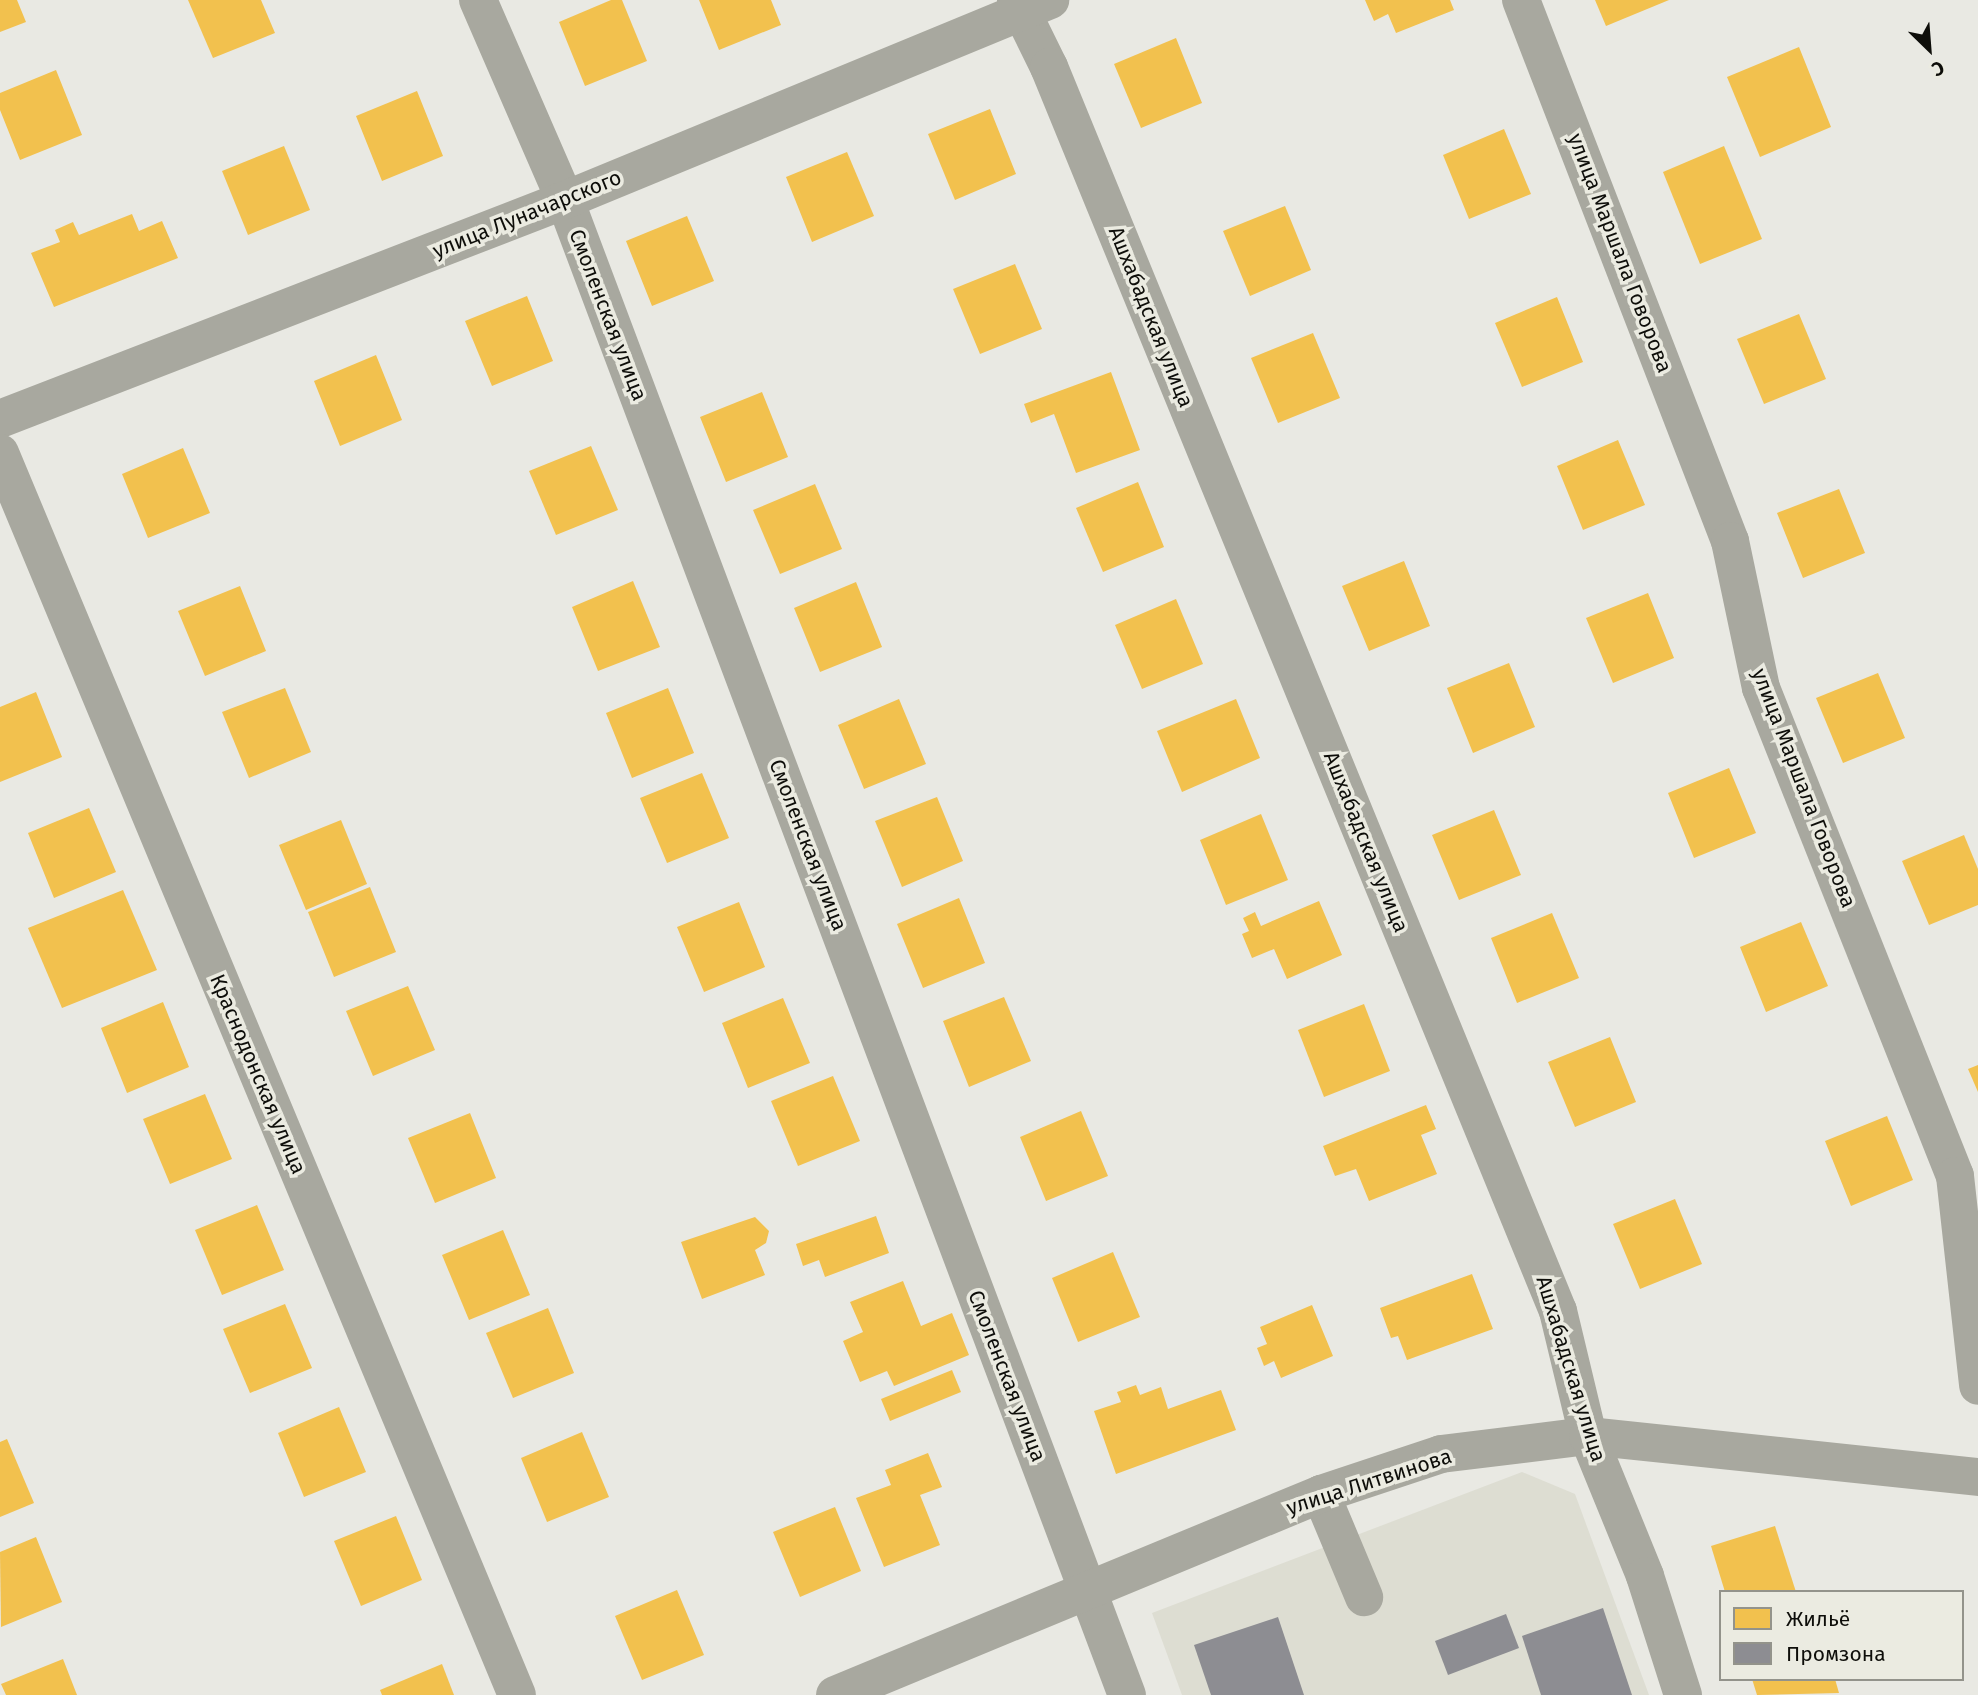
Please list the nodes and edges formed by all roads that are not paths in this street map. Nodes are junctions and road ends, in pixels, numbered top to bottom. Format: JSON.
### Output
{"nodes":[{"id":1,"x":478,"y":0,"type":"edge"},
{"id":2,"x":1521,"y":0,"type":"edge"},
{"id":3,"x":1029,"y":4,"type":"edge"},
{"id":4,"x":565,"y":200,"type":"junction"},
{"id":5,"x":0,"y":419,"type":"edge"},
{"id":6,"x":0,"y":453,"type":"edge"},
{"id":7,"x":1978,"y":1386,"type":"edge"},
{"id":8,"x":1588,"y":1436,"type":"junction"},
{"id":9,"x":1978,"y":1477,"type":"edge"},
{"id":10,"x":1321,"y":1494,"type":"junction"},
{"id":11,"x":1088,"y":1590,"type":"junction"},
{"id":12,"x":1364,"y":1597,"type":"dead end"},
{"id":13,"x":517,"y":1695,"type":"edge"},
{"id":14,"x":835,"y":1695,"type":"edge"},
{"id":15,"x":1128,"y":1695,"type":"edge"},
{"id":16,"x":1683,"y":1695,"type":"edge"}],
"edges":[{"from":1,"to":4,"type":"street","name":"Смоленская улица"},
{"from":2,"to":7,"type":"street","name":"улица Маршала Говорова"},
{"from":3,"to":4,"type":"street","name":"улица Луначарского"},
{"from":3,"to":8,"type":"street","name":"Ашхабадская улица"},
{"from":4,"to":5,"type":"street","name":"улица Луначарского"},
{"from":4,"to":11,"type":"street","name":"Смоленская улица"},
{"from":6,"to":13,"type":"street","name":"Краснодонская улица"},
{"from":8,"to":9,"type":"street","name":"улица Литвинова"},
{"from":8,"to":10,"type":"street","name":"улица Литвинова"},
{"from":8,"to":16,"type":"street","name":"Ашхабадская улица"},
{"from":10,"to":11,"type":"street","name":"улица Литвинова"},
{"from":10,"to":12,"type":"street"},
{"from":11,"to":14,"type":"street","name":"улица Литвинова"},
{"from":11,"to":15,"type":"street","name":"Смоленская улица"}]}
